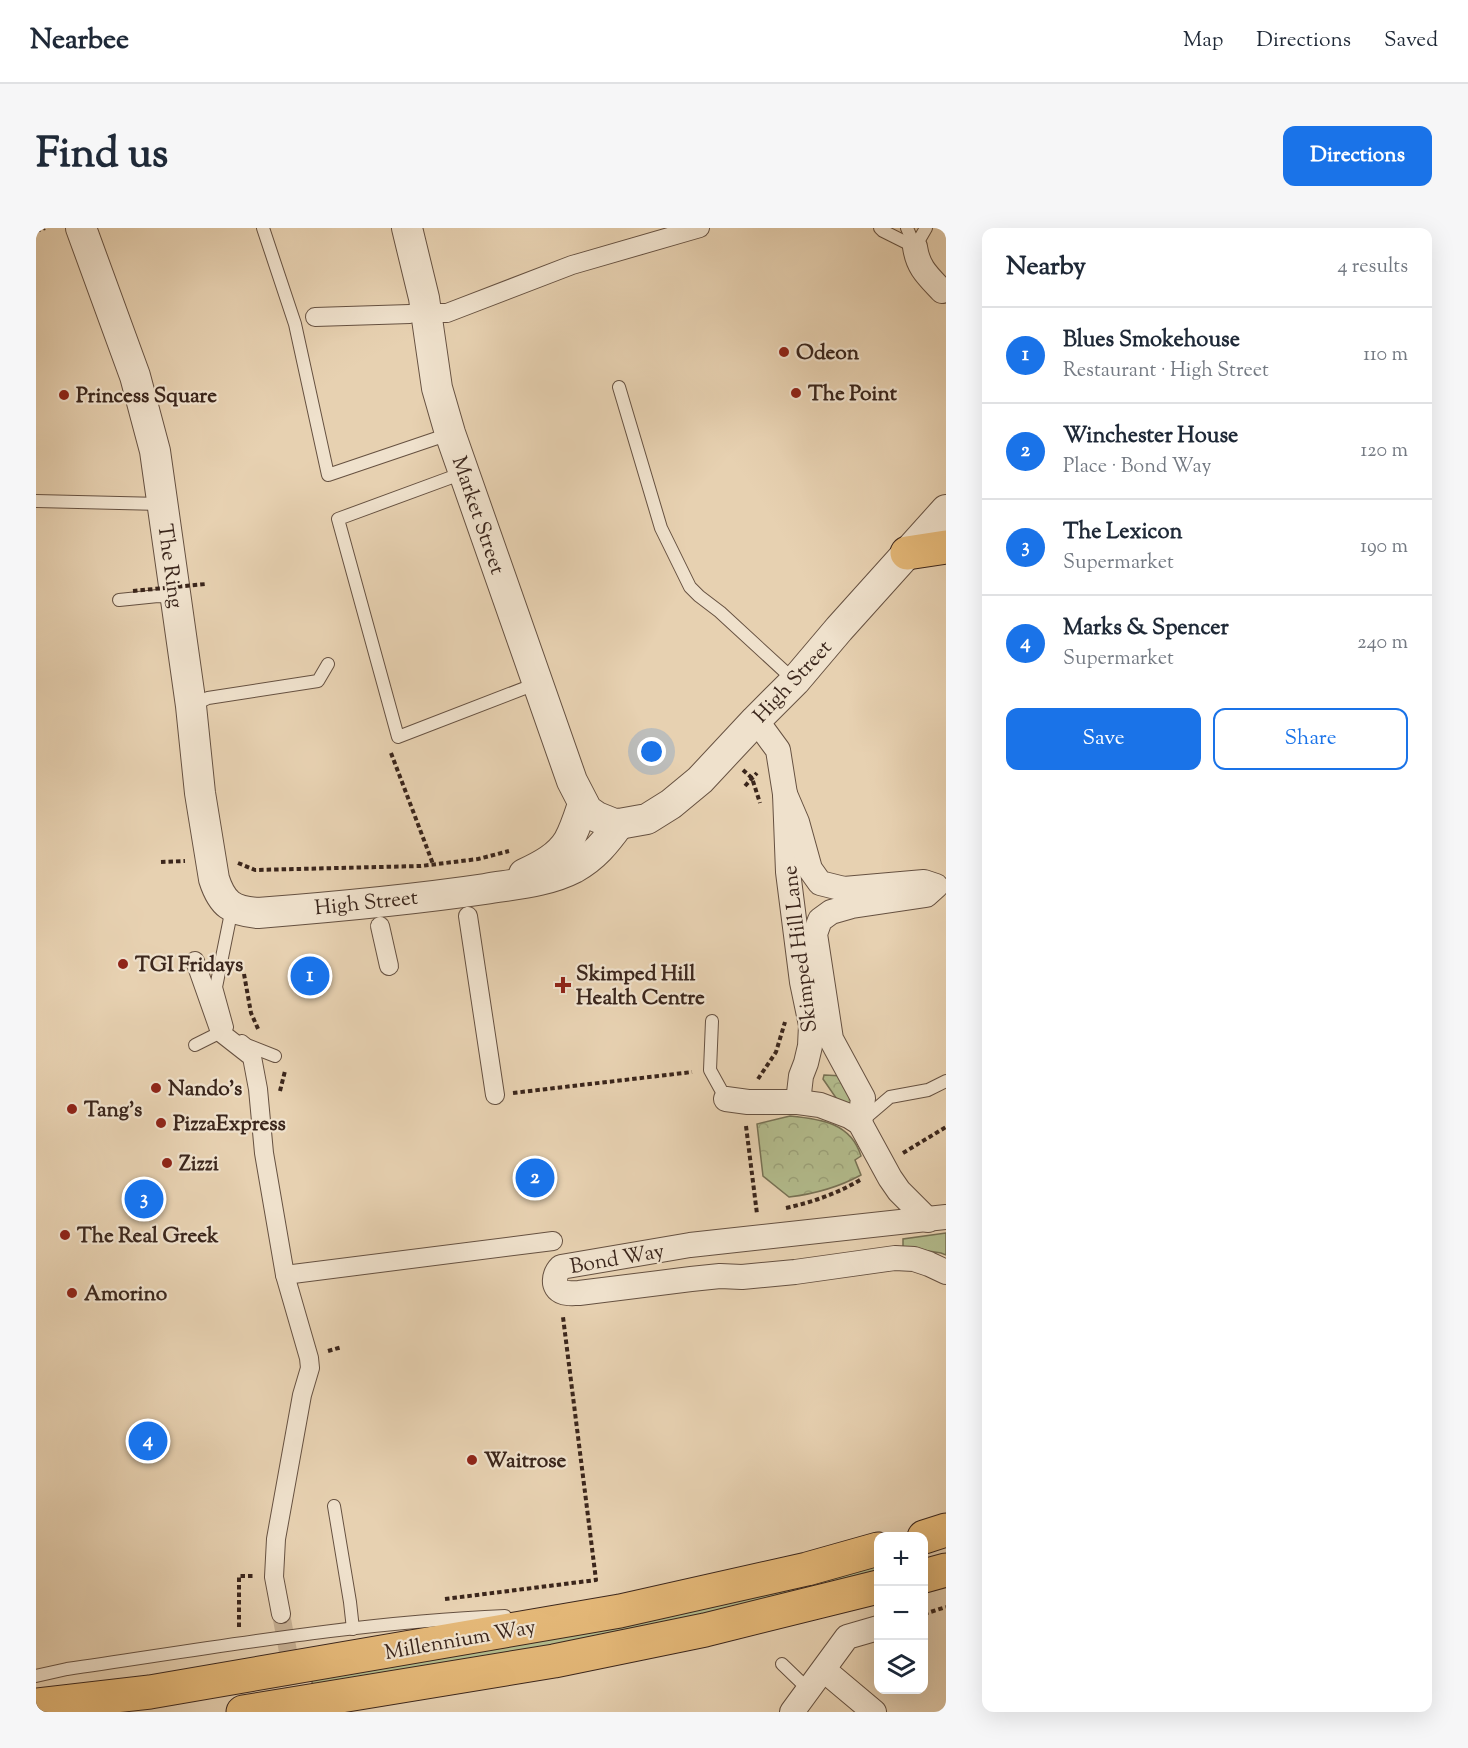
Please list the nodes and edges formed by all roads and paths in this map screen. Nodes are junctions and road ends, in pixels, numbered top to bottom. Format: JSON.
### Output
{"nodes":[{"id":1,"x":45,"y":228,"type":"edge"},
{"id":2,"x":81,"y":228,"type":"edge"},
{"id":3,"x":263,"y":228,"type":"edge"},
{"id":4,"x":407,"y":228,"type":"edge"},
{"id":5,"x":699,"y":228,"type":"edge"},
{"id":6,"x":879,"y":228,"type":"edge"},
{"id":7,"x":36,"y":231,"type":"edge"},
{"id":8,"x":916,"y":234,"type":"edge"},
{"id":9,"x":942,"y":291,"type":"dead end"},
{"id":10,"x":437,"y":313,"type":"dead end"},
{"id":11,"x":410,"y":314,"type":"dead end"},
{"id":12,"x":315,"y":317,"type":"joint"},
{"id":13,"x":296,"y":324,"type":"junction"},
{"id":14,"x":619,"y":387,"type":"dead end"},
{"id":15,"x":450,"y":433,"type":"junction"},
{"id":16,"x":464,"y":473,"type":"junction"},
{"id":17,"x":36,"y":501,"type":"edge"},
{"id":18,"x":162,"y":504,"type":"junction"},
{"id":19,"x":946,"y":510,"type":"edge"},
{"id":20,"x":946,"y":547,"type":"edge"},
{"id":21,"x":907,"y":554,"type":"junction"},
{"id":22,"x":206,"y":584,"type":"dead end"},
{"id":23,"x":133,"y":591,"type":"dead end"},
{"id":24,"x":175,"y":597,"type":"junction"},
{"id":25,"x":119,"y":600,"type":"dead end"},
{"id":26,"x":328,"y":664,"type":"dead end"},
{"id":27,"x":795,"y":681,"type":"junction"},
{"id":28,"x":538,"y":683,"type":"junction"},
{"id":29,"x":191,"y":706,"type":"junction"},
{"id":30,"x":756,"y":720,"type":"junction"},
{"id":31,"x":398,"y":737,"type":"junction"},
{"id":32,"x":757,"y":773,"type":"dead end"},
{"id":33,"x":745,"y":786,"type":"dead end"},
{"id":34,"x":785,"y":794,"type":"junction"},
{"id":35,"x":581,"y":800,"type":"junction"},
{"id":36,"x":619,"y":824,"type":"junction"},
{"id":37,"x":512,"y":849,"type":"dead end"},
{"id":38,"x":192,"y":861,"type":"dead end"},
{"id":39,"x":161,"y":862,"type":"dead end"},
{"id":40,"x":236,"y":862,"type":"dead end"},
{"id":41,"x":433,"y":864,"type":"junction"},
{"id":42,"x":500,"y":886,"type":"junction"},
{"id":43,"x":232,"y":908,"type":"junction"},
{"id":44,"x":468,"y":916,"type":"dead end"},
{"id":45,"x":380,"y":926,"type":"dead end"},
{"id":46,"x":195,"y":962,"type":"dead end"},
{"id":47,"x":389,"y":966,"type":"dead end"},
{"id":48,"x":244,"y":974,"type":"dead end"},
{"id":49,"x":712,"y":1021,"type":"dead end"},
{"id":50,"x":223,"y":1029,"type":"junction"},
{"id":51,"x":259,"y":1032,"type":"dead end"},
{"id":52,"x":195,"y":1044,"type":"dead end"},
{"id":53,"x":275,"y":1056,"type":"dead end"},
{"id":54,"x":692,"y":1072,"type":"dead end"},
{"id":55,"x":946,"y":1081,"type":"edge"},
{"id":56,"x":495,"y":1095,"type":"joint"},
{"id":57,"x":726,"y":1099,"type":"joint"},
{"id":58,"x":798,"y":1102,"type":"junction"},
{"id":59,"x":744,"y":1115,"type":"dead end"},
{"id":60,"x":860,"y":1123,"type":"junction"},
{"id":61,"x":946,"y":1127,"type":"edge"},
{"id":62,"x":900,"y":1155,"type":"dead end"},
{"id":63,"x":860,"y":1180,"type":"dead end"},
{"id":64,"x":778,"y":1210,"type":"dead end"},
{"id":65,"x":767,"y":1212,"type":"dead end"},
{"id":66,"x":937,"y":1218,"type":"edge"},
{"id":67,"x":553,"y":1241,"type":"dead end"},
{"id":68,"x":714,"y":1242,"type":"junction"},
{"id":69,"x":946,"y":1272,"type":"edge"},
{"id":70,"x":285,"y":1275,"type":"junction"},
{"id":71,"x":691,"y":1279,"type":"junction"},
{"id":72,"x":563,"y":1317,"type":"dead end"},
{"id":73,"x":333,"y":1506,"type":"dead end"},
{"id":74,"x":946,"y":1530,"type":"edge"},
{"id":75,"x":928,"y":1536,"type":"edge"},
{"id":76,"x":874,"y":1551,"type":"edge"},
{"id":77,"x":946,"y":1570,"type":"edge"},
{"id":78,"x":928,"y":1575,"type":"edge"},
{"id":79,"x":274,"y":1577,"type":"junction"},
{"id":80,"x":874,"y":1588,"type":"edge"},
{"id":81,"x":445,"y":1599,"type":"dead end"},
{"id":82,"x":946,"y":1607,"type":"edge"},
{"id":83,"x":620,"y":1611,"type":"junction"},
{"id":84,"x":928,"y":1613,"type":"edge"},
{"id":85,"x":281,"y":1614,"type":"tunnel mouth"},
{"id":86,"x":352,"y":1629,"type":"junction"},
{"id":87,"x":874,"y":1629,"type":"edge"},
{"id":88,"x":239,"y":1645,"type":"junction"},
{"id":89,"x":782,"y":1664,"type":"dead end"},
{"id":90,"x":824,"y":1670,"type":"junction"},
{"id":91,"x":36,"y":1676,"type":"edge"},
{"id":92,"x":809,"y":1690,"type":"junction"},
{"id":93,"x":36,"y":1705,"type":"edge"},
{"id":94,"x":261,"y":1710,"type":"edge"},
{"id":95,"x":792,"y":1712,"type":"edge"},
{"id":96,"x":874,"y":1712,"type":"edge"}],
"edges":[{"from":1,"to":7,"type":"path"},
{"from":2,"to":18,"type":"street","name":"The Ring"},
{"from":3,"to":13,"type":"lane"},
{"from":4,"to":15,"type":"street","name":"Market Street"},
{"from":5,"to":10,"type":"street"},
{"from":6,"to":8,"type":"lane"},
{"from":8,"to":9,"type":"street"},
{"from":11,"to":12,"type":"street"},
{"from":12,"to":13,"type":"lane"},
{"from":13,"to":15,"type":"lane"},
{"from":14,"to":27,"type":"lane"},
{"from":15,"to":16,"type":"street","name":"Market Street"},
{"from":16,"to":28,"type":"street","name":"Market Street"},
{"from":16,"to":31,"type":"lane"},
{"from":17,"to":18,"type":"lane"},
{"from":18,"to":24,"type":"street","name":"The Ring"},
{"from":19,"to":21,"type":"street","name":"High Street"},
{"from":20,"to":21,"type":"main road"},
{"from":21,"to":27,"type":"street","name":"High Street"},
{"from":22,"to":23,"type":"path","bridge":true},
{"from":24,"to":25,"type":"lane"},
{"from":24,"to":29,"type":"street","name":"The Ring"},
{"from":26,"to":29,"type":"lane"},
{"from":27,"to":30,"type":"street","name":"High Street"},
{"from":28,"to":31,"type":"lane"},
{"from":28,"to":35,"type":"street","name":"Market Street"},
{"from":29,"to":43,"type":"street","name":"The Ring"},
{"from":30,"to":34,"type":"street","name":"Skimped Hill Lane"},
{"from":30,"to":36,"type":"street","name":"High Street"},
{"from":31,"to":41,"type":"path"},
{"from":32,"to":33,"type":"path"},
{"from":34,"to":58,"type":"street","name":"Skimped Hill Lane"},
{"from":34,"to":60,"type":"street","name":"Skimped Hill Lane"},
{"from":35,"to":36,"type":"street"},
{"from":35,"to":42,"type":"street","name":"High Street"},
{"from":36,"to":42,"type":"street","name":"High Street"},
{"from":37,"to":41,"type":"path"},
{"from":38,"to":39,"type":"path"},
{"from":40,"to":41,"type":"path"},
{"from":42,"to":43,"type":"street","name":"High Street"},
{"from":43,"to":50,"type":"lane"},
{"from":44,"to":56,"type":"street"},
{"from":45,"to":47,"type":"street"},
{"from":46,"to":50,"type":"street"},
{"from":48,"to":51,"type":"path"},
{"from":49,"to":57,"type":"lane"},
{"from":50,"to":52,"type":"lane"},
{"from":50,"to":53,"type":"lane"},
{"from":50,"to":70,"type":"street"},
{"from":54,"to":56,"type":"path"},
{"from":55,"to":60,"type":"lane"},
{"from":57,"to":58,"type":"street"},
{"from":58,"to":60,"type":"street"},
{"from":59,"to":65,"type":"path"},
{"from":60,"to":66,"type":"street","name":"Skimped Hill Lane"},
{"from":61,"to":62,"type":"path"},
{"from":63,"to":64,"type":"path"},
{"from":66,"to":68,"type":"street","name":"Bond Way"},
{"from":67,"to":70,"type":"street"},
{"from":68,"to":71,"type":"street"},
{"from":68,"to":71,"type":"street","name":"Bond Way"},
{"from":69,"to":71,"type":"street","name":"Bond Way"},
{"from":70,"to":79,"type":"street"},
{"from":72,"to":81,"type":"path"},
{"from":73,"to":86,"type":"lane"},
{"from":74,"to":75,"type":"main road"},
{"from":76,"to":83,"type":"main road","name":"Millennium Way"},
{"from":77,"to":78,"type":"main road"},
{"from":79,"to":85,"type":"street"},
{"from":79,"to":88,"type":"path"},
{"from":80,"to":94,"type":"main road","name":"Millennium Way"},
{"from":82,"to":84,"type":"path"},
{"from":83,"to":86,"type":"lane"},
{"from":83,"to":93,"type":"main road","name":"Millennium Way"},
{"from":86,"to":88,"type":"lane"},
{"from":87,"to":90,"type":"street"},
{"from":88,"to":91,"type":"lane"},
{"from":89,"to":92,"type":"lane"},
{"from":90,"to":92,"type":"street"},
{"from":90,"to":96,"type":"street"},
{"from":92,"to":95,"type":"street"}]}
